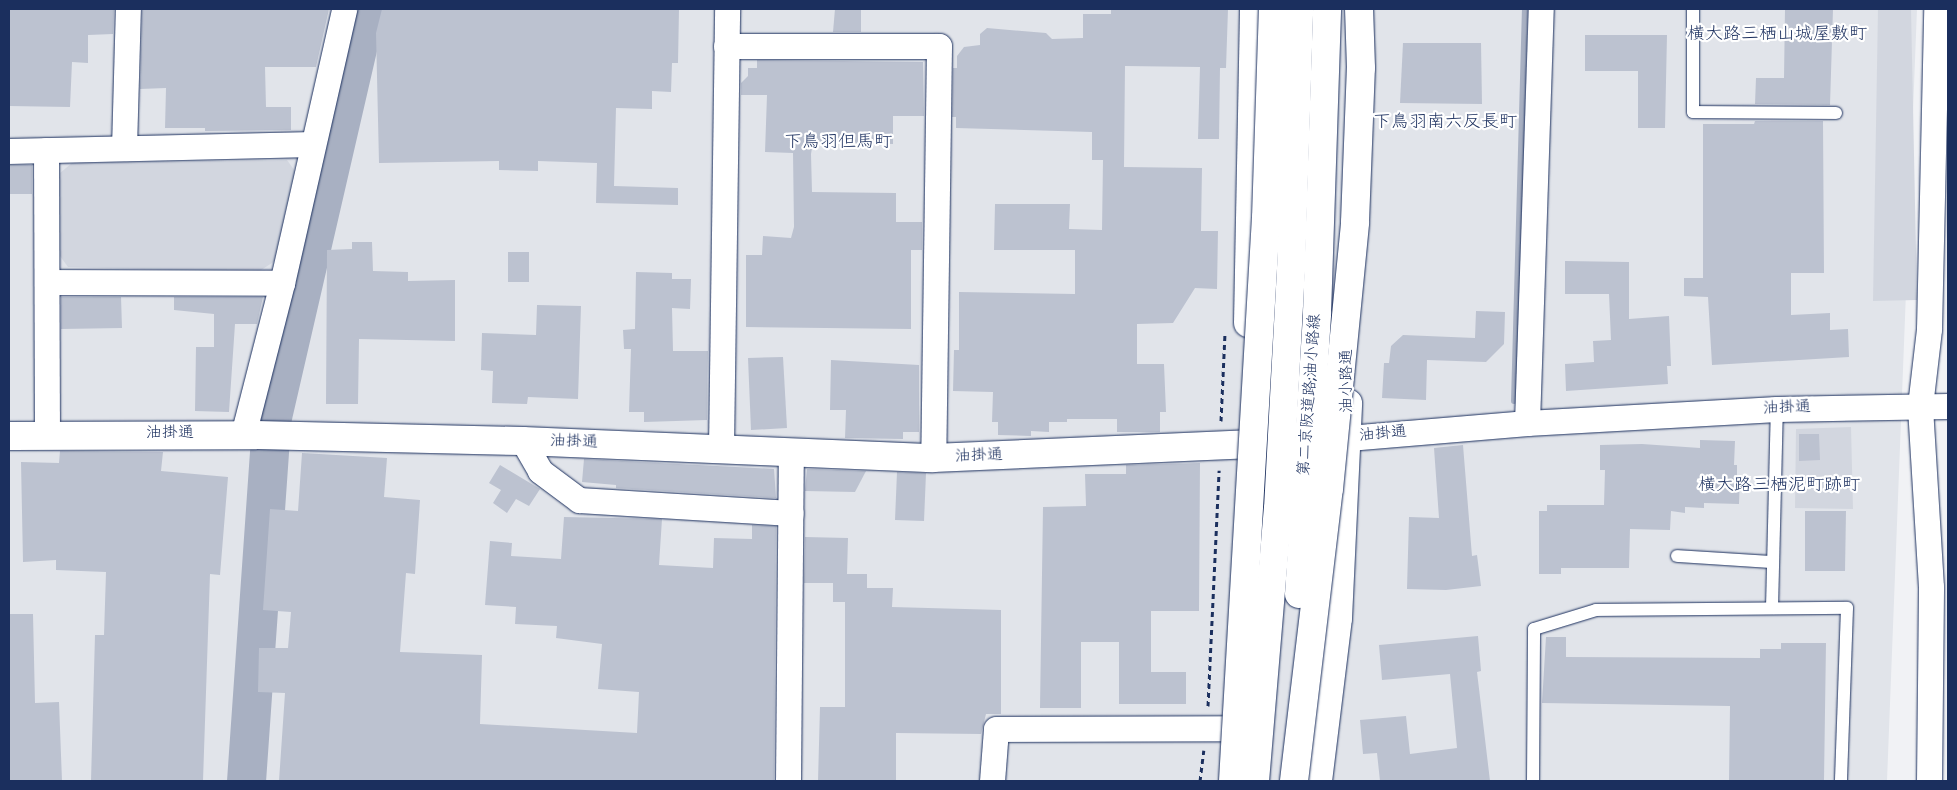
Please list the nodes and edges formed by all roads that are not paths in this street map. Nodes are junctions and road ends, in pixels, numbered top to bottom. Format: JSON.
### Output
{"nodes":[{"id":1,"x":128,"y":9,"type":"edge"},
{"id":2,"x":344,"y":9,"type":"edge"},
{"id":3,"x":727,"y":9,"type":"edge"},
{"id":4,"x":1254,"y":9,"type":"edge"},
{"id":5,"x":1273,"y":9,"type":"edge"},
{"id":6,"x":1299,"y":9,"type":"edge"},
{"id":7,"x":1326,"y":9,"type":"edge"},
{"id":8,"x":1358,"y":9,"type":"edge"},
{"id":9,"x":1541,"y":9,"type":"edge"},
{"id":10,"x":1693,"y":9,"type":"edge"},
{"id":11,"x":1936,"y":9,"type":"edge"},
{"id":12,"x":726,"y":46,"type":"junction"},
{"id":13,"x":1836,"y":113,"type":"dead end"},
{"id":14,"x":312,"y":144,"type":"junction"},
{"id":15,"x":124,"y":148,"type":"junction"},
{"id":16,"x":46,"y":150,"type":"junction"},
{"id":17,"x":9,"y":151,"type":"edge"},
{"id":18,"x":46,"y":282,"type":"junction"},
{"id":19,"x":282,"y":283,"type":"junction"},
{"id":20,"x":1920,"y":406,"type":"junction"},
{"id":21,"x":1948,"y":406,"type":"edge"},
{"id":22,"x":1777,"y":409,"type":"junction"},
{"id":23,"x":1527,"y":423,"type":"junction"},
{"id":24,"x":47,"y":434,"type":"junction"},
{"id":25,"x":249,"y":435,"type":"junction"},
{"id":26,"x":9,"y":436,"type":"edge"},
{"id":27,"x":1348,"y":438,"type":"junction"},
{"id":28,"x":523,"y":441,"type":"junction"},
{"id":29,"x":1233,"y":446,"type":"junction"},
{"id":30,"x":722,"y":448,"type":"junction"},
{"id":31,"x":791,"y":452,"type":"junction"},
{"id":32,"x":932,"y":458,"type":"junction"},
{"id":33,"x":791,"y":513,"type":"junction"},
{"id":34,"x":1677,"y":556,"type":"dead end"},
{"id":35,"x":1773,"y":562,"type":"junction"},
{"id":36,"x":1772,"y":608,"type":"junction"},
{"id":37,"x":1218,"y":728,"type":"junction"},
{"id":38,"x":788,"y":781,"type":"edge"},
{"id":39,"x":992,"y":781,"type":"edge"},
{"id":40,"x":1222,"y":781,"type":"edge"},
{"id":41,"x":1233,"y":781,"type":"edge"},
{"id":42,"x":1255,"y":781,"type":"edge"},
{"id":43,"x":1282,"y":781,"type":"edge"},
{"id":44,"x":1294,"y":781,"type":"edge"},
{"id":45,"x":1318,"y":781,"type":"edge"},
{"id":46,"x":1533,"y":781,"type":"edge"},
{"id":47,"x":1841,"y":781,"type":"edge"},
{"id":48,"x":1929,"y":781,"type":"edge"}],
"edges":[{"from":1,"to":15,"type":"street"},
{"from":2,"to":14,"type":"street"},
{"from":3,"to":12,"type":"street"},
{"from":4,"to":29,"type":"main road"},
{"from":5,"to":41,"type":"main road","bridge":true},
{"from":6,"to":42,"type":"main road","name":"第二京阪道路;油小路線","bridge":true},
{"from":7,"to":43,"type":"main road","name":"第二京阪道路;油小路線","bridge":true},
{"from":8,"to":27,"type":"main road","name":"油小路通"},
{"from":8,"to":44,"type":"main road","bridge":true},
{"from":9,"to":23,"type":"street"},
{"from":10,"to":13,"type":"lane"},
{"from":11,"to":20,"type":"street"},
{"from":12,"to":30,"type":"street"},
{"from":12,"to":32,"type":"street"},
{"from":14,"to":15,"type":"street"},
{"from":14,"to":19,"type":"street"},
{"from":15,"to":16,"type":"street"},
{"from":16,"to":17,"type":"street"},
{"from":16,"to":18,"type":"street"},
{"from":18,"to":19,"type":"street"},
{"from":18,"to":24,"type":"street"},
{"from":19,"to":25,"type":"street"},
{"from":20,"to":21,"type":"street","name":"油掛通"},
{"from":20,"to":22,"type":"street","name":"油掛通"},
{"from":20,"to":48,"type":"street"},
{"from":22,"to":23,"type":"street","name":"油掛通"},
{"from":22,"to":35,"type":"lane"},
{"from":23,"to":27,"type":"street","name":"油掛通"},
{"from":24,"to":25,"type":"main road","name":"油掛通"},
{"from":24,"to":26,"type":"main road","name":"油掛通"},
{"from":25,"to":28,"type":"main road","name":"油掛通"},
{"from":27,"to":29,"type":"main road","name":"油掛通"},
{"from":27,"to":45,"type":"main road","name":"油小路通"},
{"from":28,"to":30,"type":"main road","name":"油掛通"},
{"from":28,"to":33,"type":"street"},
{"from":29,"to":32,"type":"main road","name":"油掛通"},
{"from":29,"to":37,"type":"main road"},
{"from":30,"to":31,"type":"main road","name":"油掛通"},
{"from":31,"to":32,"type":"main road","name":"油掛通"},
{"from":31,"to":33,"type":"street"},
{"from":33,"to":38,"type":"street"},
{"from":34,"to":35,"type":"lane"},
{"from":35,"to":36,"type":"lane"},
{"from":36,"to":46,"type":"lane"},
{"from":36,"to":47,"type":"lane"},
{"from":37,"to":39,"type":"street"},
{"from":37,"to":40,"type":"main road"}]}
